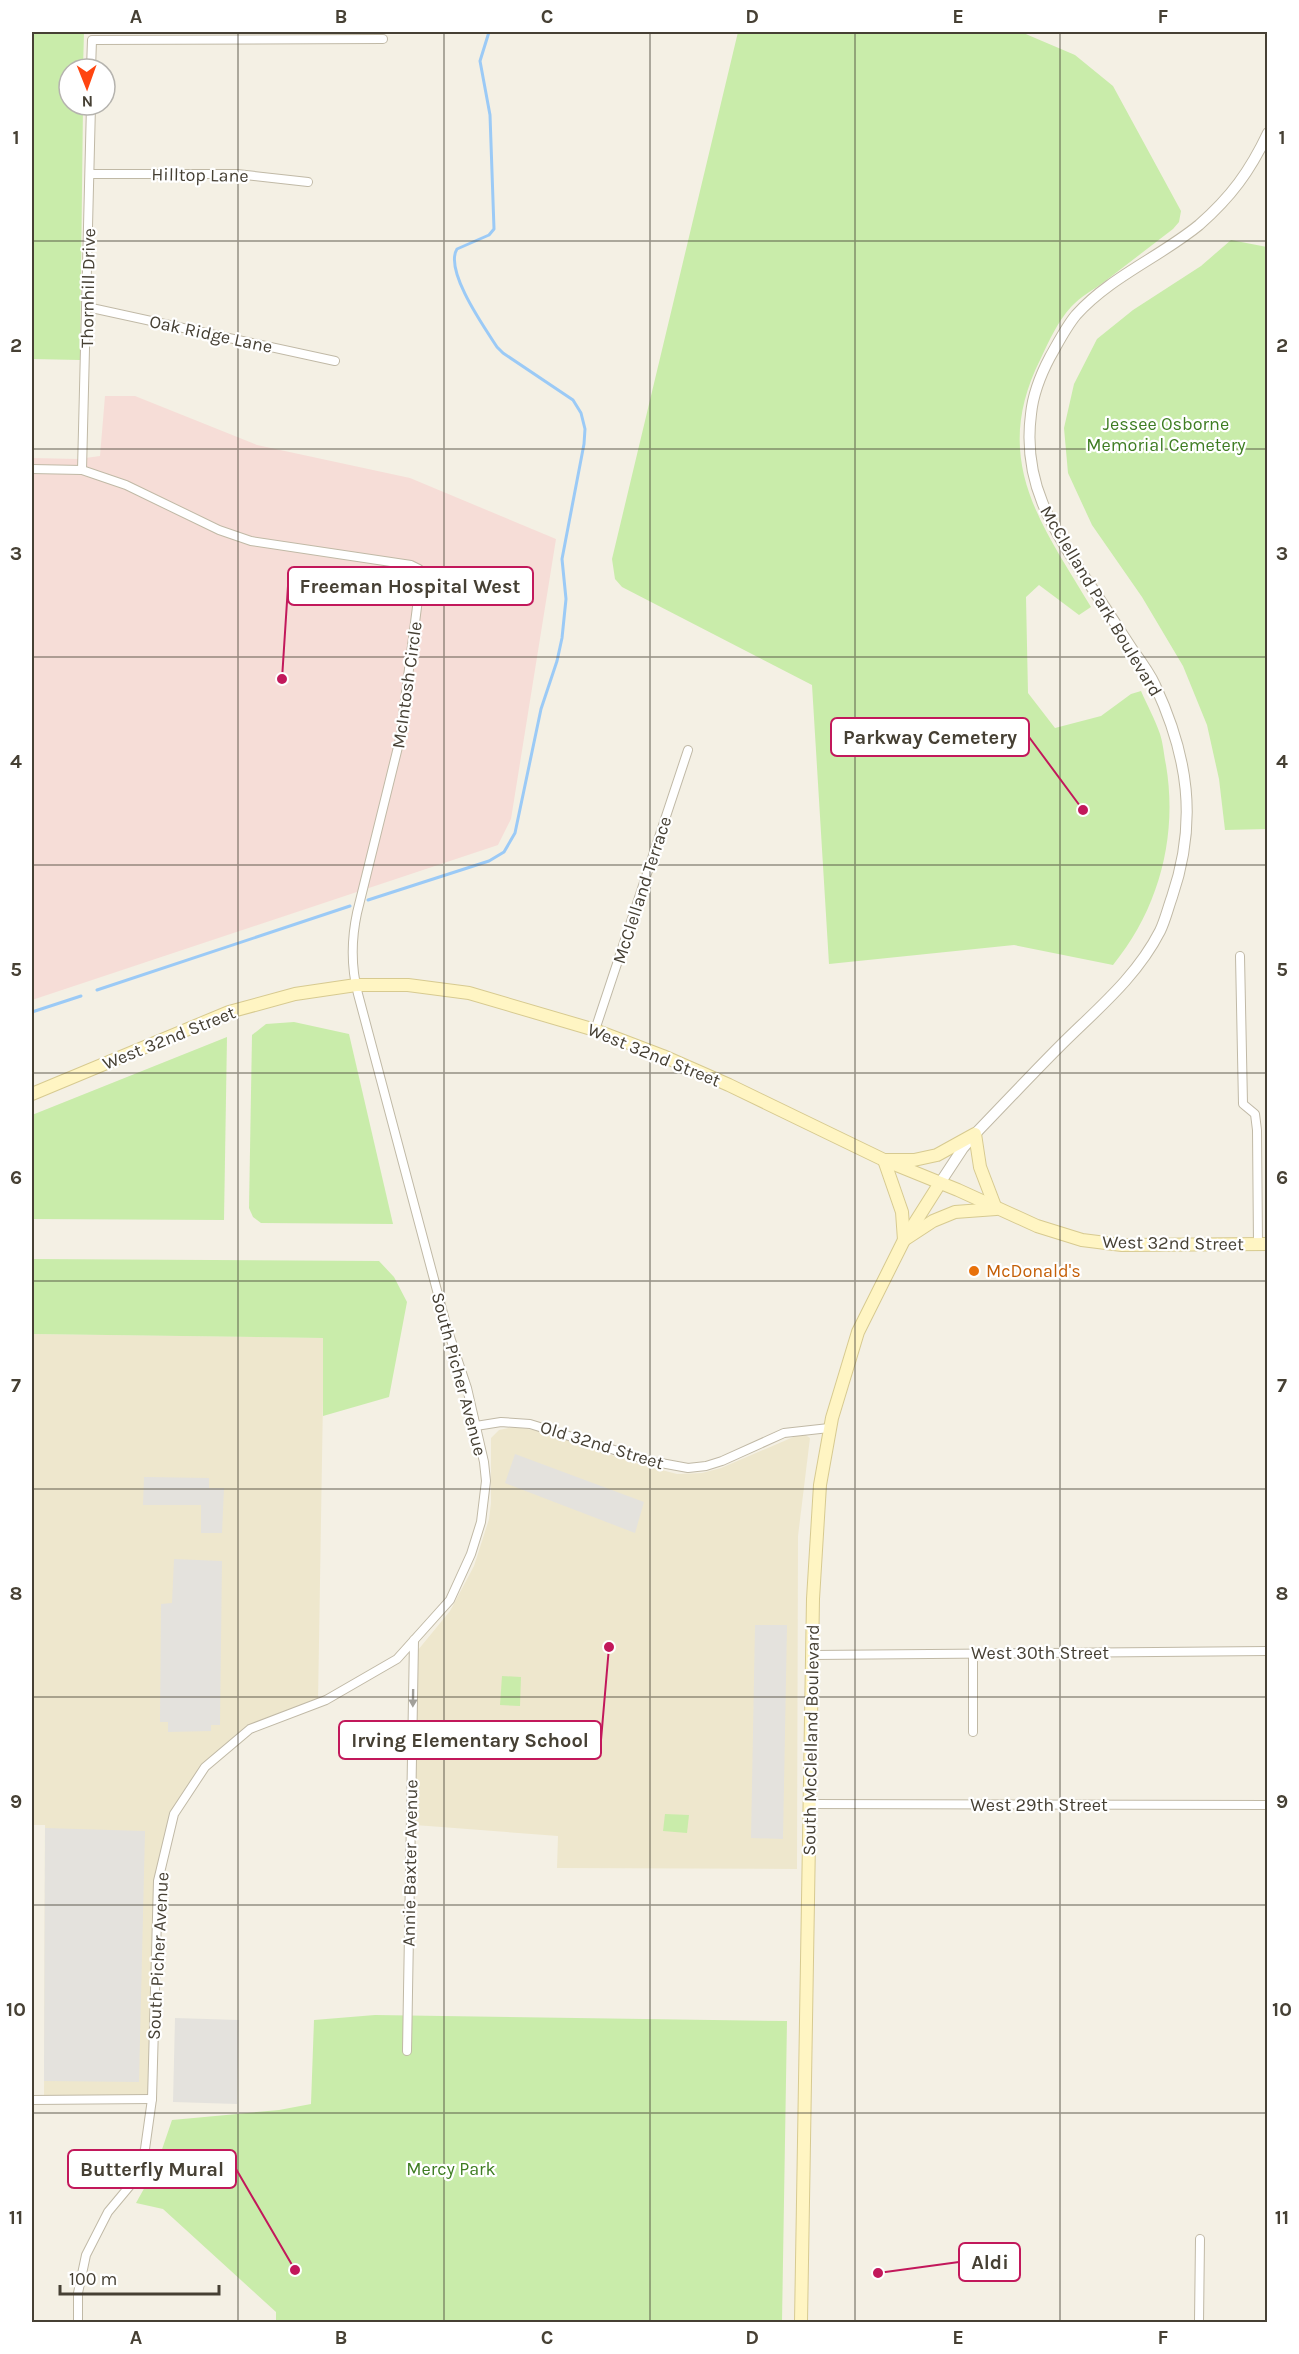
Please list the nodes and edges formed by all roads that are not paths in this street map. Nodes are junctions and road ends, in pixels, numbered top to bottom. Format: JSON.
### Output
{"nodes":[{"id":1,"x":383,"y":39,"type":"dead end"},
{"id":2,"x":91,"y":57,"type":"edge"},
{"id":3,"x":91,"y":117,"type":"edge"},
{"id":4,"x":1268,"y":133,"type":"edge"},
{"id":5,"x":90,"y":174,"type":"junction"},
{"id":6,"x":308,"y":182,"type":"dead end"},
{"id":7,"x":87,"y":307,"type":"junction"},
{"id":8,"x":335,"y":361,"type":"dead end"},
{"id":9,"x":32,"y":469,"type":"edge"},
{"id":10,"x":82,"y":470,"type":"junction"},
{"id":11,"x":688,"y":750,"type":"dead end"},
{"id":12,"x":1240,"y":956,"type":"dead end"},
{"id":13,"x":356,"y":985,"type":"junction"},
{"id":14,"x":595,"y":1030,"type":"junction"},
{"id":15,"x":32,"y":1094,"type":"edge"},
{"id":16,"x":975,"y":1134,"type":"junction"},
{"id":17,"x":884,"y":1160,"type":"junction"},
{"id":18,"x":940,"y":1183,"type":"junction"},
{"id":19,"x":996,"y":1209,"type":"junction"},
{"id":20,"x":904,"y":1240,"type":"junction"},
{"id":21,"x":1263,"y":1245,"type":"edge"},
{"id":22,"x":476,"y":1426,"type":"junction"},
{"id":23,"x":830,"y":1428,"type":"junction"},
{"id":24,"x":414,"y":1640,"type":"junction"},
{"id":25,"x":1268,"y":1651,"type":"edge"},
{"id":26,"x":973,"y":1653,"type":"junction"},
{"id":27,"x":813,"y":1655,"type":"junction"},
{"id":28,"x":972,"y":1732,"type":"dead end"},
{"id":29,"x":810,"y":1804,"type":"junction"},
{"id":30,"x":1268,"y":1805,"type":"edge"},
{"id":31,"x":407,"y":2051,"type":"dead end"},
{"id":32,"x":152,"y":2099,"type":"junction"},
{"id":33,"x":32,"y":2100,"type":"edge"},
{"id":34,"x":1200,"y":2239,"type":"dead end"},
{"id":35,"x":78,"y":2322,"type":"edge"},
{"id":36,"x":801,"y":2322,"type":"edge"},
{"id":37,"x":1199,"y":2322,"type":"edge"}],
"edges":[{"from":1,"to":2,"type":"street"},
{"from":3,"to":5,"type":"street","name":"Thornhill Drive"},
{"from":4,"to":16,"type":"street","name":"McClelland Park Boulevard"},
{"from":5,"to":6,"type":"street","name":"Hilltop Lane"},
{"from":5,"to":7,"type":"street","name":"Thornhill Drive"},
{"from":7,"to":8,"type":"street","name":"Oak Ridge Lane"},
{"from":7,"to":10,"type":"street","name":"Thornhill Drive"},
{"from":9,"to":10,"type":"street","name":"McIntosh Circle"},
{"from":10,"to":13,"type":"street","name":"McIntosh Circle"},
{"from":11,"to":14,"type":"street","name":"McClelland Terrace"},
{"from":12,"to":21,"type":"street"},
{"from":13,"to":14,"type":"main road","name":"West 32nd Street"},
{"from":13,"to":15,"type":"main road","name":"West 32nd Street"},
{"from":13,"to":22,"type":"street","name":"South Picher Avenue"},
{"from":14,"to":17,"type":"main road","name":"West 32nd Street"},
{"from":16,"to":17,"type":"main road"},
{"from":16,"to":18,"type":"street","name":"McClelland Park Boulevard"},
{"from":16,"to":19,"type":"main road"},
{"from":17,"to":18,"type":"main road","name":"West 32nd Street"},
{"from":17,"to":20,"type":"main road"},
{"from":18,"to":19,"type":"main road","name":"West 32nd Street"},
{"from":18,"to":20,"type":"main road","name":"South McClelland Boulevard"},
{"from":19,"to":20,"type":"main road"},
{"from":19,"to":21,"type":"main road","name":"West 32nd Street"},
{"from":20,"to":23,"type":"main road","name":"South McClelland Boulevard"},
{"from":22,"to":23,"type":"street","name":"Old 32nd Street"},
{"from":22,"to":24,"type":"street","name":"South Picher Avenue"},
{"from":23,"to":27,"type":"main road","name":"South McClelland Boulevard"},
{"from":24,"to":31,"type":"street","name":"Annie Baxter Avenue","one_way":true},
{"from":24,"to":32,"type":"street","name":"South Picher Avenue"},
{"from":25,"to":26,"type":"street","name":"West 30th Street"},
{"from":26,"to":27,"type":"street","name":"West 30th Street"},
{"from":26,"to":28,"type":"street"},
{"from":27,"to":29,"type":"main road","name":"South McClelland Boulevard"},
{"from":29,"to":30,"type":"street","name":"West 29th Street"},
{"from":29,"to":36,"type":"main road","name":"South McClelland Boulevard"},
{"from":32,"to":33,"type":"street"},
{"from":32,"to":35,"type":"street","name":"South Picher Avenue"},
{"from":34,"to":37,"type":"street"}]}
